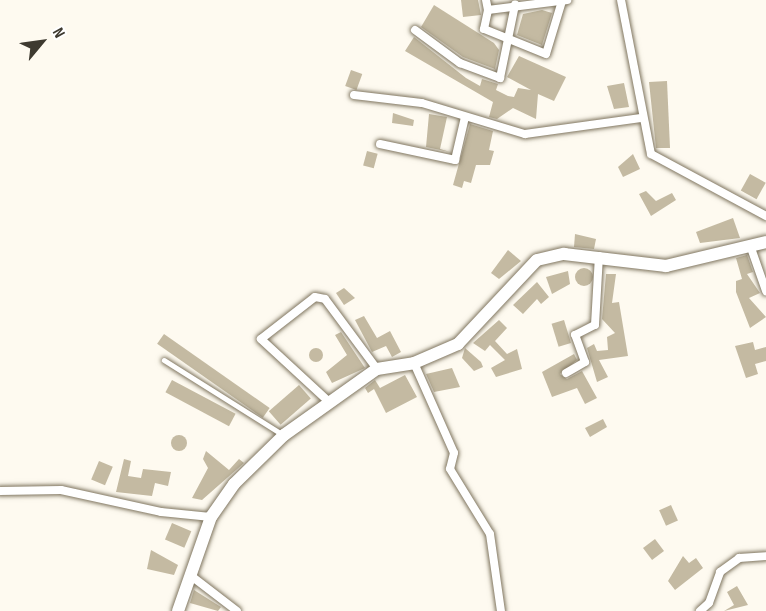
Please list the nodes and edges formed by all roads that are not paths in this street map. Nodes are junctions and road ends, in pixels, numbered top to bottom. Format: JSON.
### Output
{"nodes":[{"id":1,"x":486,"y":0,"type":"edge"},
{"id":2,"x":567,"y":0,"type":"edge"},
{"id":3,"x":621,"y":0,"type":"edge"},
{"id":4,"x":562,"y":1,"type":"edge"},
{"id":5,"x":515,"y":5,"type":"junction"},
{"id":6,"x":488,"y":10,"type":"junction"},
{"id":7,"x":415,"y":30,"type":"dead end"},
{"id":8,"x":508,"y":41,"type":"junction"},
{"id":9,"x":354,"y":94,"type":"dead end"},
{"id":10,"x":465,"y":117,"type":"junction"},
{"id":11,"x":640,"y":118,"type":"junction"},
{"id":12,"x":380,"y":144,"type":"dead end"},
{"id":13,"x":766,"y":216,"type":"edge"},
{"id":14,"x":766,"y":242,"type":"edge"},
{"id":15,"x":750,"y":245,"type":"junction"},
{"id":16,"x":599,"y":256,"type":"junction"},
{"id":17,"x":766,"y":291,"type":"edge"},
{"id":18,"x":165,"y":360,"type":"dead end"},
{"id":19,"x":414,"y":363,"type":"junction"},
{"id":20,"x":377,"y":369,"type":"junction"},
{"id":21,"x":566,"y":373,"type":"dead end"},
{"id":22,"x":327,"y":400,"type":"junction"},
{"id":23,"x":284,"y":435,"type":"junction"},
{"id":24,"x":0,"y":490,"type":"edge"},
{"id":25,"x":211,"y":517,"type":"junction"},
{"id":26,"x":766,"y":556,"type":"edge"},
{"id":27,"x":739,"y":558,"type":"junction"},
{"id":28,"x":744,"y":568,"type":"dead end"},
{"id":29,"x":190,"y":574,"type":"junction"},
{"id":30,"x":178,"y":611,"type":"edge"},
{"id":31,"x":237,"y":611,"type":"edge"},
{"id":32,"x":501,"y":611,"type":"edge"},
{"id":33,"x":699,"y":611,"type":"edge"}],
"edges":[{"from":1,"to":6,"type":"street"},
{"from":2,"to":4,"type":"street"},
{"from":3,"to":11,"type":"street"},
{"from":4,"to":5,"type":"street"},
{"from":4,"to":8,"type":"street"},
{"from":5,"to":6,"type":"street"},
{"from":5,"to":8,"type":"street"},
{"from":6,"to":8,"type":"street"},
{"from":7,"to":8,"type":"street"},
{"from":9,"to":10,"type":"street"},
{"from":10,"to":11,"type":"street"},
{"from":10,"to":12,"type":"street"},
{"from":11,"to":13,"type":"street"},
{"from":14,"to":15,"type":"street"},
{"from":15,"to":16,"type":"street"},
{"from":15,"to":17,"type":"street"},
{"from":16,"to":19,"type":"street"},
{"from":16,"to":21,"type":"street"},
{"from":18,"to":23,"type":"lane"},
{"from":19,"to":20,"type":"street"},
{"from":19,"to":32,"type":"street"},
{"from":20,"to":22,"type":"street"},
{"from":20,"to":22,"type":"street"},
{"from":22,"to":23,"type":"street"},
{"from":23,"to":25,"type":"street"},
{"from":24,"to":25,"type":"street"},
{"from":25,"to":29,"type":"street"},
{"from":26,"to":27,"type":"street"},
{"from":27,"to":28,"type":"street"},
{"from":27,"to":33,"type":"street"},
{"from":29,"to":30,"type":"street"},
{"from":29,"to":31,"type":"street"}]}
